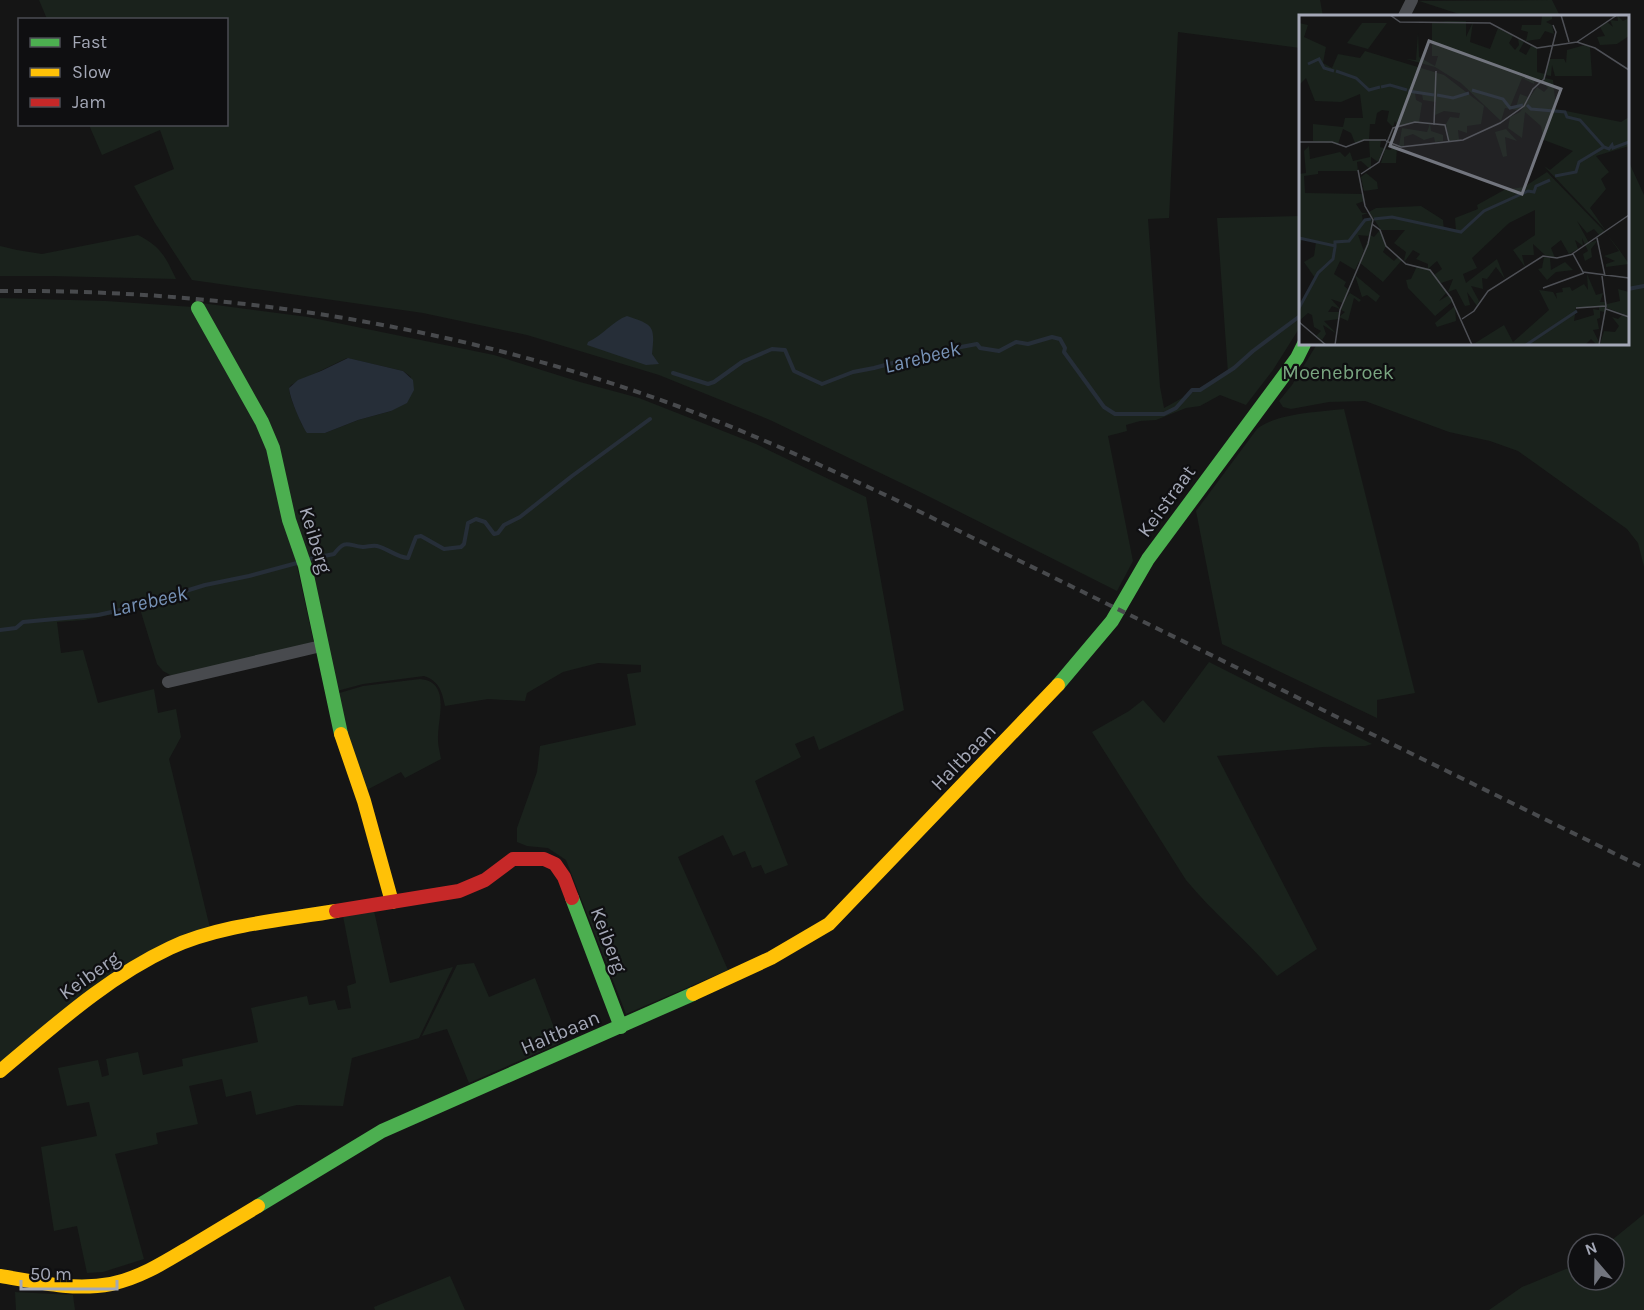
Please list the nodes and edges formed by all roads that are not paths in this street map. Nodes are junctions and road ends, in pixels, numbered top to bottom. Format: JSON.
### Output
{"nodes":[{"id":1,"x":1412,"y":0,"type":"edge"},
{"id":2,"x":1404,"y":15,"type":"edge"},
{"id":3,"x":198,"y":308,"type":"dead end"},
{"id":4,"x":1304,"y":345,"type":"edge"},
{"id":5,"x":321,"y":646,"type":"junction"},
{"id":6,"x":1061,"y":681,"type":"joint"},
{"id":7,"x":168,"y":682,"type":"dead end"},
{"id":8,"x":392,"y":902,"type":"junction"},
{"id":9,"x":621,"y":1027,"type":"junction"},
{"id":10,"x":0,"y":1071,"type":"edge"},
{"id":11,"x":0,"y":1276,"type":"edge"}],
"edges":[{"from":1,"to":2,"type":"street"},
{"from":3,"to":5,"type":"street","name":"Keiberg"},
{"from":4,"to":6,"type":"street","name":"Keistraat"},
{"from":5,"to":7,"type":"street"},
{"from":5,"to":8,"type":"street","name":"Keiberg"},
{"from":6,"to":9,"type":"street","name":"Haltbaan"},
{"from":8,"to":9,"type":"street","name":"Keiberg"},
{"from":8,"to":10,"type":"street","name":"Keiberg"},
{"from":9,"to":11,"type":"street","name":"Haltbaan"}]}
